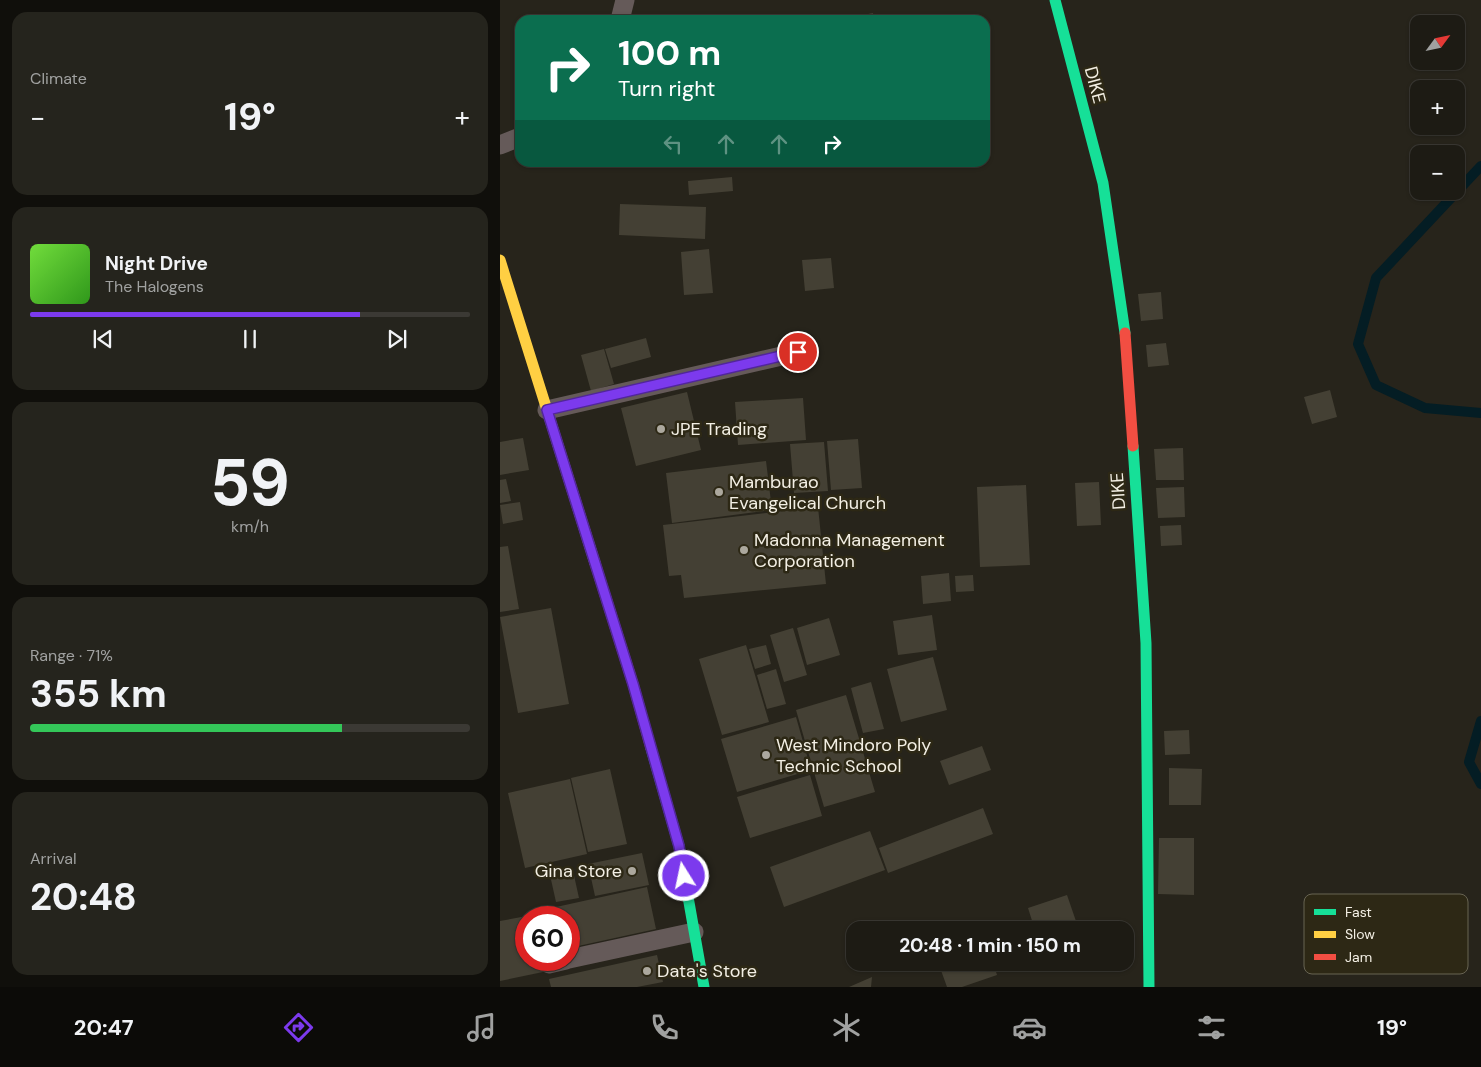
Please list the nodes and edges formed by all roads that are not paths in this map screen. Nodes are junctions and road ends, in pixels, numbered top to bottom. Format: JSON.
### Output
{"nodes":[{"id":1,"x":625,"y":0,"type":"edge"},
{"id":2,"x":1055,"y":0,"type":"edge"},
{"id":3,"x":621,"y":15,"type":"edge"},
{"id":4,"x":515,"y":139,"type":"edge"},
{"id":5,"x":500,"y":144,"type":"edge"},
{"id":6,"x":500,"y":260,"type":"edge"},
{"id":7,"x":798,"y":352,"type":"dead end"},
{"id":8,"x":547,"y":410,"type":"junction"},
{"id":9,"x":694,"y":932,"type":"junction"},
{"id":10,"x":580,"y":957,"type":"edge"},
{"id":11,"x":704,"y":987,"type":"edge"},
{"id":12,"x":1149,"y":987,"type":"edge"}],
"edges":[{"from":1,"to":3,"type":"lane"},
{"from":2,"to":12,"type":"street","name":"DIKE"},
{"from":4,"to":5,"type":"lane"},
{"from":6,"to":8,"type":"street"},
{"from":7,"to":8,"type":"lane"},
{"from":8,"to":9,"type":"street"},
{"from":9,"to":10,"type":"lane"},
{"from":9,"to":11,"type":"street"}]}
